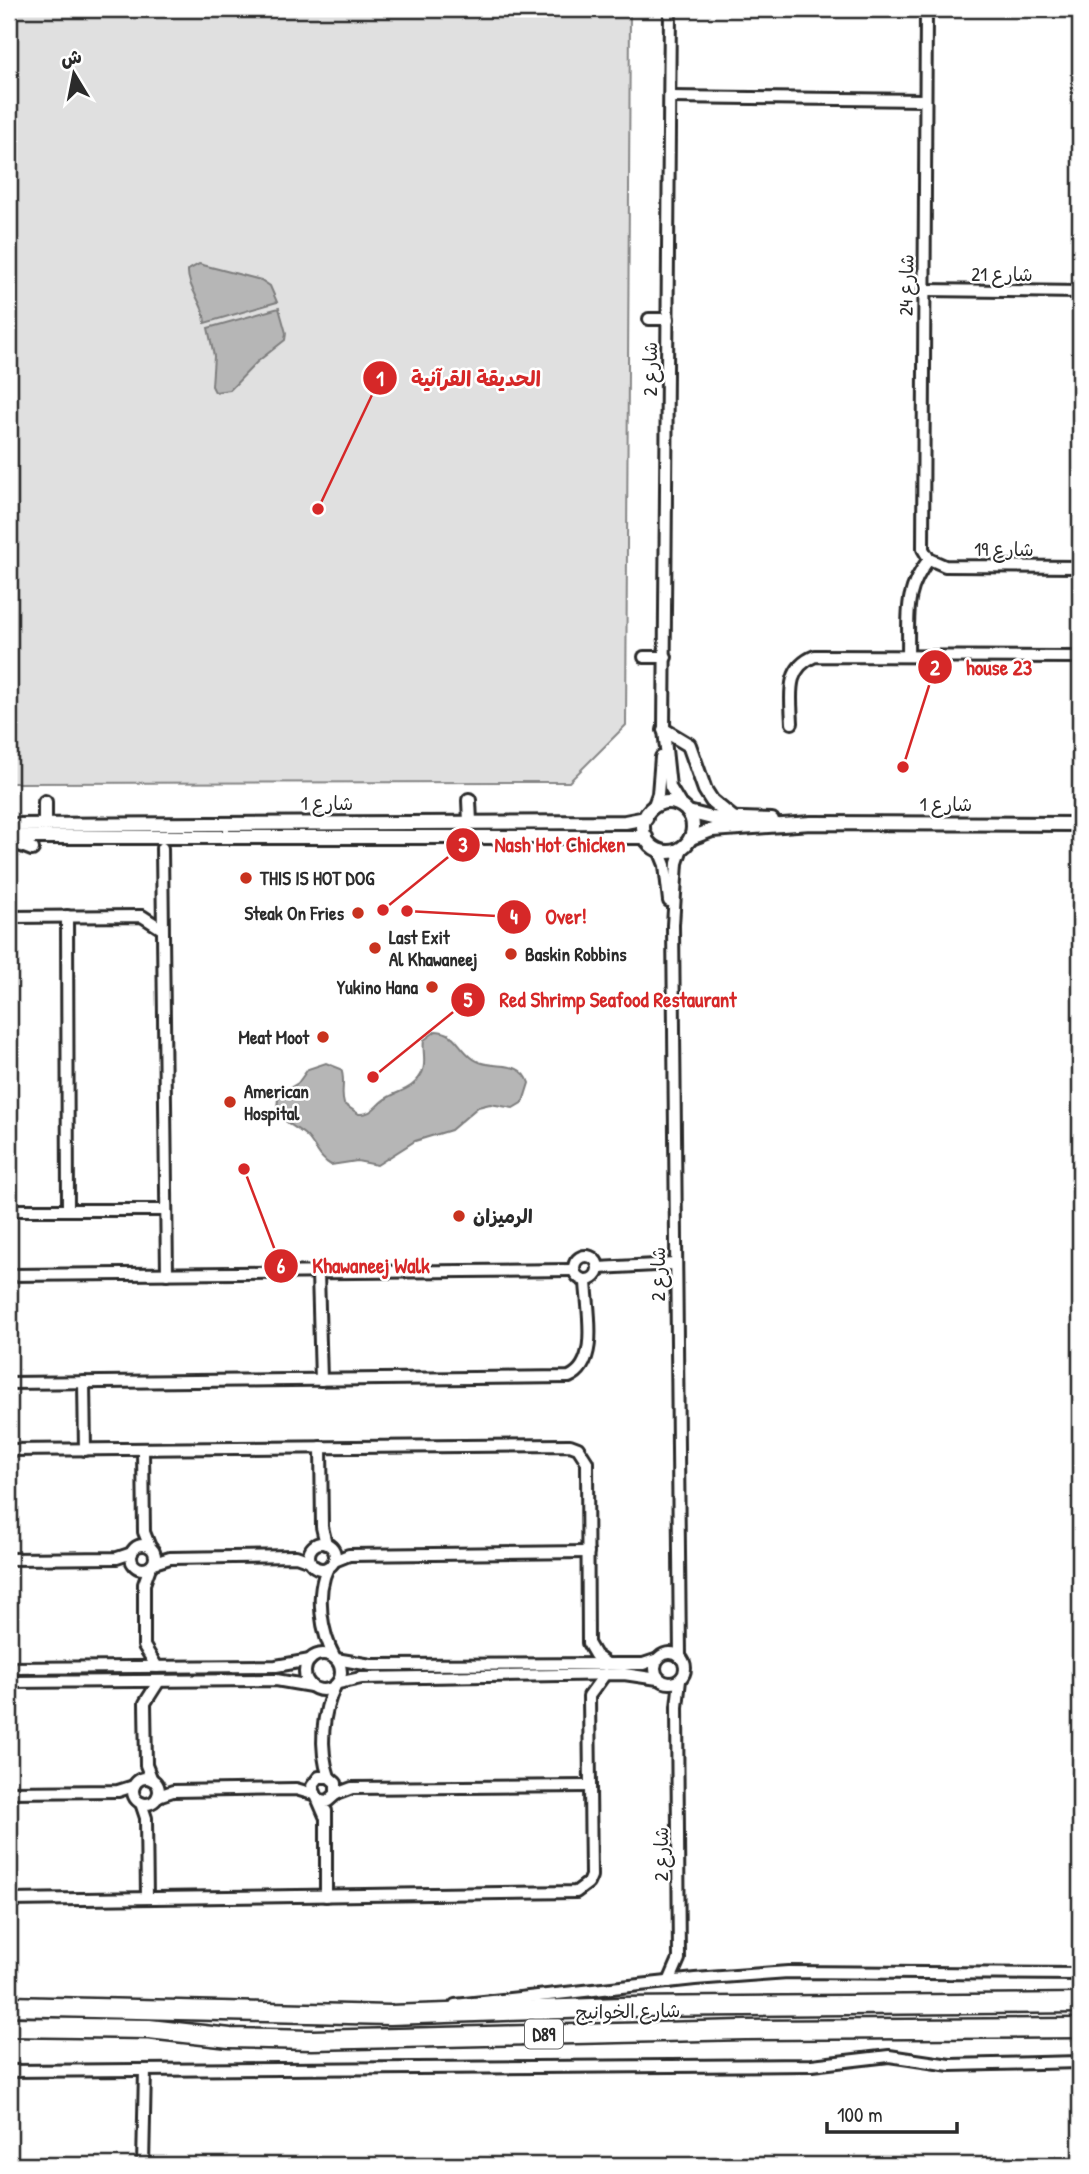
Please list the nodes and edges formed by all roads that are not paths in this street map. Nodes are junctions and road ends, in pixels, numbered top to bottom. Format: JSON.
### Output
{"nodes":[{"id":1,"x":670,"y":9,"type":"edge"},
{"id":2,"x":926,"y":9,"type":"edge"},
{"id":3,"x":670,"y":97,"type":"junction"},
{"id":4,"x":925,"y":100,"type":"junction"},
{"id":5,"x":923,"y":290,"type":"junction"},
{"id":6,"x":1080,"y":292,"type":"edge"},
{"id":7,"x":649,"y":319,"type":"dead end"},
{"id":8,"x":668,"y":319,"type":"junction"},
{"id":9,"x":929,"y":559,"type":"junction"},
{"id":10,"x":1080,"y":567,"type":"edge"},
{"id":11,"x":908,"y":656,"type":"junction"},
{"id":12,"x":644,"y":657,"type":"dead end"},
{"id":13,"x":666,"y":657,"type":"junction"},
{"id":14,"x":1080,"y":657,"type":"edge"},
{"id":15,"x":792,"y":723,"type":"dead end"},
{"id":16,"x":664,"y":730,"type":"junction"},
{"id":17,"x":470,"y":800,"type":"dead end"},
{"id":18,"x":45,"y":802,"type":"dead end"},
{"id":19,"x":685,"y":809,"type":"junction"},
{"id":20,"x":649,"y":813,"type":"junction"},
{"id":21,"x":734,"y":819,"type":"junction"},
{"id":22,"x":470,"y":822,"type":"junction"},
{"id":23,"x":811,"y":823,"type":"junction"},
{"id":24,"x":1080,"y":824,"type":"edge"},
{"id":25,"x":9,"y":825,"type":"edge"},
{"id":26,"x":45,"y":825,"type":"junction"},
{"id":27,"x":646,"y":837,"type":"junction"},
{"id":28,"x":9,"y":839,"type":"edge"},
{"id":29,"x":686,"y":843,"type":"junction"},
{"id":30,"x":162,"y":848,"type":"dead end"},
{"id":31,"x":32,"y":849,"type":"dead end"},
{"id":32,"x":659,"y":850,"type":"junction"},
{"id":33,"x":162,"y":902,"type":"junction"},
{"id":34,"x":67,"y":916,"type":"junction"},
{"id":35,"x":142,"y":916,"type":"junction"},
{"id":36,"x":9,"y":917,"type":"edge"},
{"id":37,"x":673,"y":918,"type":"junction"},
{"id":38,"x":162,"y":929,"type":"junction"},
{"id":39,"x":9,"y":1210,"type":"edge"},
{"id":40,"x":68,"y":1210,"type":"junction"},
{"id":41,"x":166,"y":1210,"type":"junction"},
{"id":42,"x":598,"y":1268,"type":"junction"},
{"id":43,"x":675,"y":1268,"type":"junction"},
{"id":44,"x":573,"y":1270,"type":"junction"},
{"id":45,"x":318,"y":1272,"type":"junction"},
{"id":46,"x":167,"y":1274,"type":"junction"},
{"id":47,"x":9,"y":1275,"type":"edge"},
{"id":48,"x":586,"y":1281,"type":"junction"},
{"id":49,"x":321,"y":1380,"type":"junction"},
{"id":50,"x":84,"y":1382,"type":"junction"},
{"id":51,"x":9,"y":1383,"type":"edge"},
{"id":52,"x":321,"y":1447,"type":"junction"},
{"id":53,"x":9,"y":1450,"type":"edge"},
{"id":54,"x":85,"y":1450,"type":"junction"},
{"id":55,"x":142,"y":1450,"type":"junction"},
{"id":56,"x":588,"y":1552,"type":"junction"},
{"id":57,"x":141,"y":1555,"type":"junction"},
{"id":58,"x":322,"y":1555,"type":"junction"},
{"id":59,"x":170,"y":1558,"type":"junction"},
{"id":60,"x":9,"y":1559,"type":"edge"},
{"id":61,"x":152,"y":1565,"type":"junction"},
{"id":62,"x":144,"y":1584,"type":"junction"},
{"id":63,"x":323,"y":1630,"type":"junction"},
{"id":64,"x":678,"y":1630,"type":"junction"},
{"id":65,"x":588,"y":1643,"type":"junction"},
{"id":66,"x":144,"y":1646,"type":"junction"},
{"id":67,"x":661,"y":1656,"type":"junction"},
{"id":68,"x":680,"y":1657,"type":"junction"},
{"id":69,"x":335,"y":1658,"type":"junction"},
{"id":70,"x":310,"y":1659,"type":"junction"},
{"id":71,"x":129,"y":1667,"type":"junction"},
{"id":72,"x":157,"y":1667,"type":"junction"},
{"id":73,"x":9,"y":1668,"type":"edge"},
{"id":74,"x":606,"y":1669,"type":"junction"},
{"id":75,"x":569,"y":1670,"type":"junction"},
{"id":76,"x":680,"y":1680,"type":"junction"},
{"id":77,"x":131,"y":1681,"type":"junction"},
{"id":78,"x":159,"y":1681,"type":"junction"},
{"id":79,"x":662,"y":1681,"type":"junction"},
{"id":80,"x":9,"y":1682,"type":"edge"},
{"id":81,"x":336,"y":1685,"type":"junction"},
{"id":82,"x":313,"y":1687,"type":"junction"},
{"id":83,"x":589,"y":1696,"type":"junction"},
{"id":84,"x":145,"y":1703,"type":"junction"},
{"id":85,"x":677,"y":1707,"type":"junction"},
{"id":86,"x":324,"y":1716,"type":"junction"},
{"id":87,"x":590,"y":1786,"type":"junction"},
{"id":88,"x":324,"y":1788,"type":"junction"},
{"id":89,"x":146,"y":1791,"type":"junction"},
{"id":90,"x":9,"y":1792,"type":"edge"},
{"id":91,"x":326,"y":1896,"type":"junction"},
{"id":92,"x":147,"y":1898,"type":"junction"},
{"id":93,"x":9,"y":1900,"type":"edge"},
{"id":94,"x":679,"y":1959,"type":"junction"},
{"id":95,"x":1080,"y":1974,"type":"edge"},
{"id":96,"x":695,"y":1979,"type":"junction"},
{"id":97,"x":669,"y":1982,"type":"junction"},
{"id":98,"x":1080,"y":2003,"type":"edge"},
{"id":99,"x":13,"y":2005,"type":"edge"},
{"id":100,"x":390,"y":2015,"type":"junction"},
{"id":101,"x":9,"y":2027,"type":"edge"},
{"id":102,"x":1080,"y":2028,"type":"edge"},
{"id":103,"x":149,"y":2029,"type":"junction"},
{"id":104,"x":9,"y":2039,"type":"edge"},
{"id":105,"x":1080,"y":2062,"type":"edge"},
{"id":106,"x":145,"y":2070,"type":"junction"},
{"id":107,"x":9,"y":2071,"type":"edge"},
{"id":108,"x":144,"y":2165,"type":"edge"}],
"edges":[{"from":1,"to":3,"type":"street","name":"شارع 2"},
{"from":2,"to":4,"type":"street","name":"شارع 24"},
{"from":3,"to":4,"type":"street"},
{"from":3,"to":8,"type":"street","name":"شارع 2"},
{"from":4,"to":5,"type":"street","name":"شارع 24"},
{"from":5,"to":6,"type":"street","name":"شارع 21"},
{"from":5,"to":9,"type":"street","name":"شارع 24"},
{"from":7,"to":8,"type":"street"},
{"from":8,"to":13,"type":"street","name":"شارع 2"},
{"from":9,"to":10,"type":"street","name":"شارع 19"},
{"from":9,"to":11,"type":"street"},
{"from":11,"to":14,"type":"street"},
{"from":11,"to":15,"type":"street"},
{"from":12,"to":13,"type":"street"},
{"from":13,"to":16,"type":"street","name":"شارع 2"},
{"from":16,"to":19,"type":"street","name":"شارع 2"},
{"from":16,"to":20,"type":"street","name":"شارع 2"},
{"from":16,"to":21,"type":"street"},
{"from":17,"to":22,"type":"street"},
{"from":18,"to":26,"type":"street"},
{"from":19,"to":20,"type":"street"},
{"from":19,"to":21,"type":"street","name":"شارع 1"},
{"from":19,"to":29,"type":"street"},
{"from":20,"to":22,"type":"street","name":"شارع 1"},
{"from":20,"to":27,"type":"street"},
{"from":21,"to":23,"type":"street","name":"شارع 1"},
{"from":22,"to":26,"type":"street","name":"شارع 1"},
{"from":23,"to":24,"type":"street","name":"شارع 1"},
{"from":23,"to":29,"type":"street","name":"شارع 1"},
{"from":25,"to":26,"type":"street","name":"شارع 1"},
{"from":27,"to":28,"type":"street","name":"شارع 1"},
{"from":27,"to":32,"type":"street"},
{"from":28,"to":31,"type":"street"},
{"from":29,"to":32,"type":"street"},
{"from":29,"to":37,"type":"street","name":"شارع 2"},
{"from":30,"to":33,"type":"street"},
{"from":32,"to":37,"type":"street","name":"شارع 2"},
{"from":33,"to":35,"type":"street"},
{"from":33,"to":38,"type":"street"},
{"from":34,"to":35,"type":"street"},
{"from":34,"to":36,"type":"street"},
{"from":34,"to":40,"type":"street"},
{"from":35,"to":38,"type":"street"},
{"from":37,"to":43,"type":"street","name":"شارع 2"},
{"from":38,"to":41,"type":"street"},
{"from":39,"to":40,"type":"street"},
{"from":40,"to":41,"type":"street"},
{"from":41,"to":46,"type":"street"},
{"from":42,"to":43,"type":"street"},
{"from":42,"to":44,"type":"street"},
{"from":42,"to":48,"type":"street"},
{"from":43,"to":64,"type":"street","name":"شارع 2"},
{"from":44,"to":45,"type":"street"},
{"from":44,"to":48,"type":"street"},
{"from":45,"to":46,"type":"street"},
{"from":45,"to":49,"type":"street"},
{"from":46,"to":47,"type":"street"},
{"from":48,"to":49,"type":"street"},
{"from":49,"to":50,"type":"street"},
{"from":50,"to":51,"type":"street"},
{"from":50,"to":54,"type":"street"},
{"from":52,"to":55,"type":"street"},
{"from":52,"to":56,"type":"street"},
{"from":52,"to":58,"type":"street"},
{"from":53,"to":54,"type":"street"},
{"from":54,"to":55,"type":"street"},
{"from":55,"to":57,"type":"street"},
{"from":56,"to":58,"type":"street"},
{"from":56,"to":65,"type":"street"},
{"from":57,"to":59,"type":"street"},
{"from":57,"to":60,"type":"street"},
{"from":57,"to":61,"type":"street"},
{"from":57,"to":61,"type":"street"},
{"from":57,"to":62,"type":"street"},
{"from":58,"to":59,"type":"street"},
{"from":58,"to":63,"type":"street"},
{"from":59,"to":61,"type":"street"},
{"from":61,"to":62,"type":"street"},
{"from":62,"to":66,"type":"street"},
{"from":63,"to":69,"type":"street"},
{"from":63,"to":70,"type":"street"},
{"from":64,"to":67,"type":"street"},
{"from":64,"to":68,"type":"street","name":"شارع 2"},
{"from":65,"to":74,"type":"street"},
{"from":65,"to":75,"type":"street"},
{"from":66,"to":71,"type":"street"},
{"from":66,"to":72,"type":"street"},
{"from":67,"to":68,"type":"street"},
{"from":67,"to":74,"type":"street"},
{"from":67,"to":79,"type":"street"},
{"from":68,"to":76,"type":"street"},
{"from":69,"to":70,"type":"street"},
{"from":69,"to":75,"type":"street"},
{"from":69,"to":81,"type":"street"},
{"from":70,"to":72,"type":"street"},
{"from":70,"to":82,"type":"street"},
{"from":71,"to":72,"type":"street"},
{"from":71,"to":73,"type":"street"},
{"from":74,"to":75,"type":"street"},
{"from":74,"to":79,"type":"street"},
{"from":74,"to":83,"type":"street"},
{"from":75,"to":81,"type":"street"},
{"from":75,"to":83,"type":"street"},
{"from":76,"to":79,"type":"street"},
{"from":76,"to":85,"type":"street","name":"شارع 2"},
{"from":77,"to":78,"type":"street"},
{"from":77,"to":80,"type":"street"},
{"from":77,"to":84,"type":"street"},
{"from":78,"to":82,"type":"street"},
{"from":78,"to":84,"type":"street"},
{"from":79,"to":85,"type":"street","name":"شارع 2"},
{"from":81,"to":82,"type":"street"},
{"from":81,"to":86,"type":"street"},
{"from":82,"to":86,"type":"street"},
{"from":83,"to":87,"type":"street"},
{"from":84,"to":89,"type":"street"},
{"from":85,"to":94,"type":"street","name":"شارع 2"},
{"from":86,"to":88,"type":"street"},
{"from":87,"to":88,"type":"street"},
{"from":87,"to":91,"type":"street"},
{"from":88,"to":89,"type":"street"},
{"from":88,"to":91,"type":"street"},
{"from":89,"to":90,"type":"street"},
{"from":89,"to":92,"type":"street"},
{"from":91,"to":92,"type":"street"},
{"from":92,"to":93,"type":"street"},
{"from":94,"to":96,"type":"street"},
{"from":94,"to":97,"type":"street","name":"شارع 2"},
{"from":95,"to":96,"type":"street"},
{"from":96,"to":97,"type":"street"},
{"from":97,"to":100,"type":"street"},
{"from":98,"to":100,"type":"highway","name":"شارع الخوانيج","number":"D89"},
{"from":99,"to":100,"type":"highway","name":"شارع الخوانيج","number":"D89"},
{"from":101,"to":103,"type":"highway","name":"شارع الخوانيج","number":"D89"},
{"from":102,"to":103,"type":"highway","name":"شارع الخوانيج","number":"D89"},
{"from":103,"to":104,"type":"highway"},
{"from":105,"to":106,"type":"street"},
{"from":106,"to":107,"type":"street"},
{"from":106,"to":108,"type":"street"}]}
